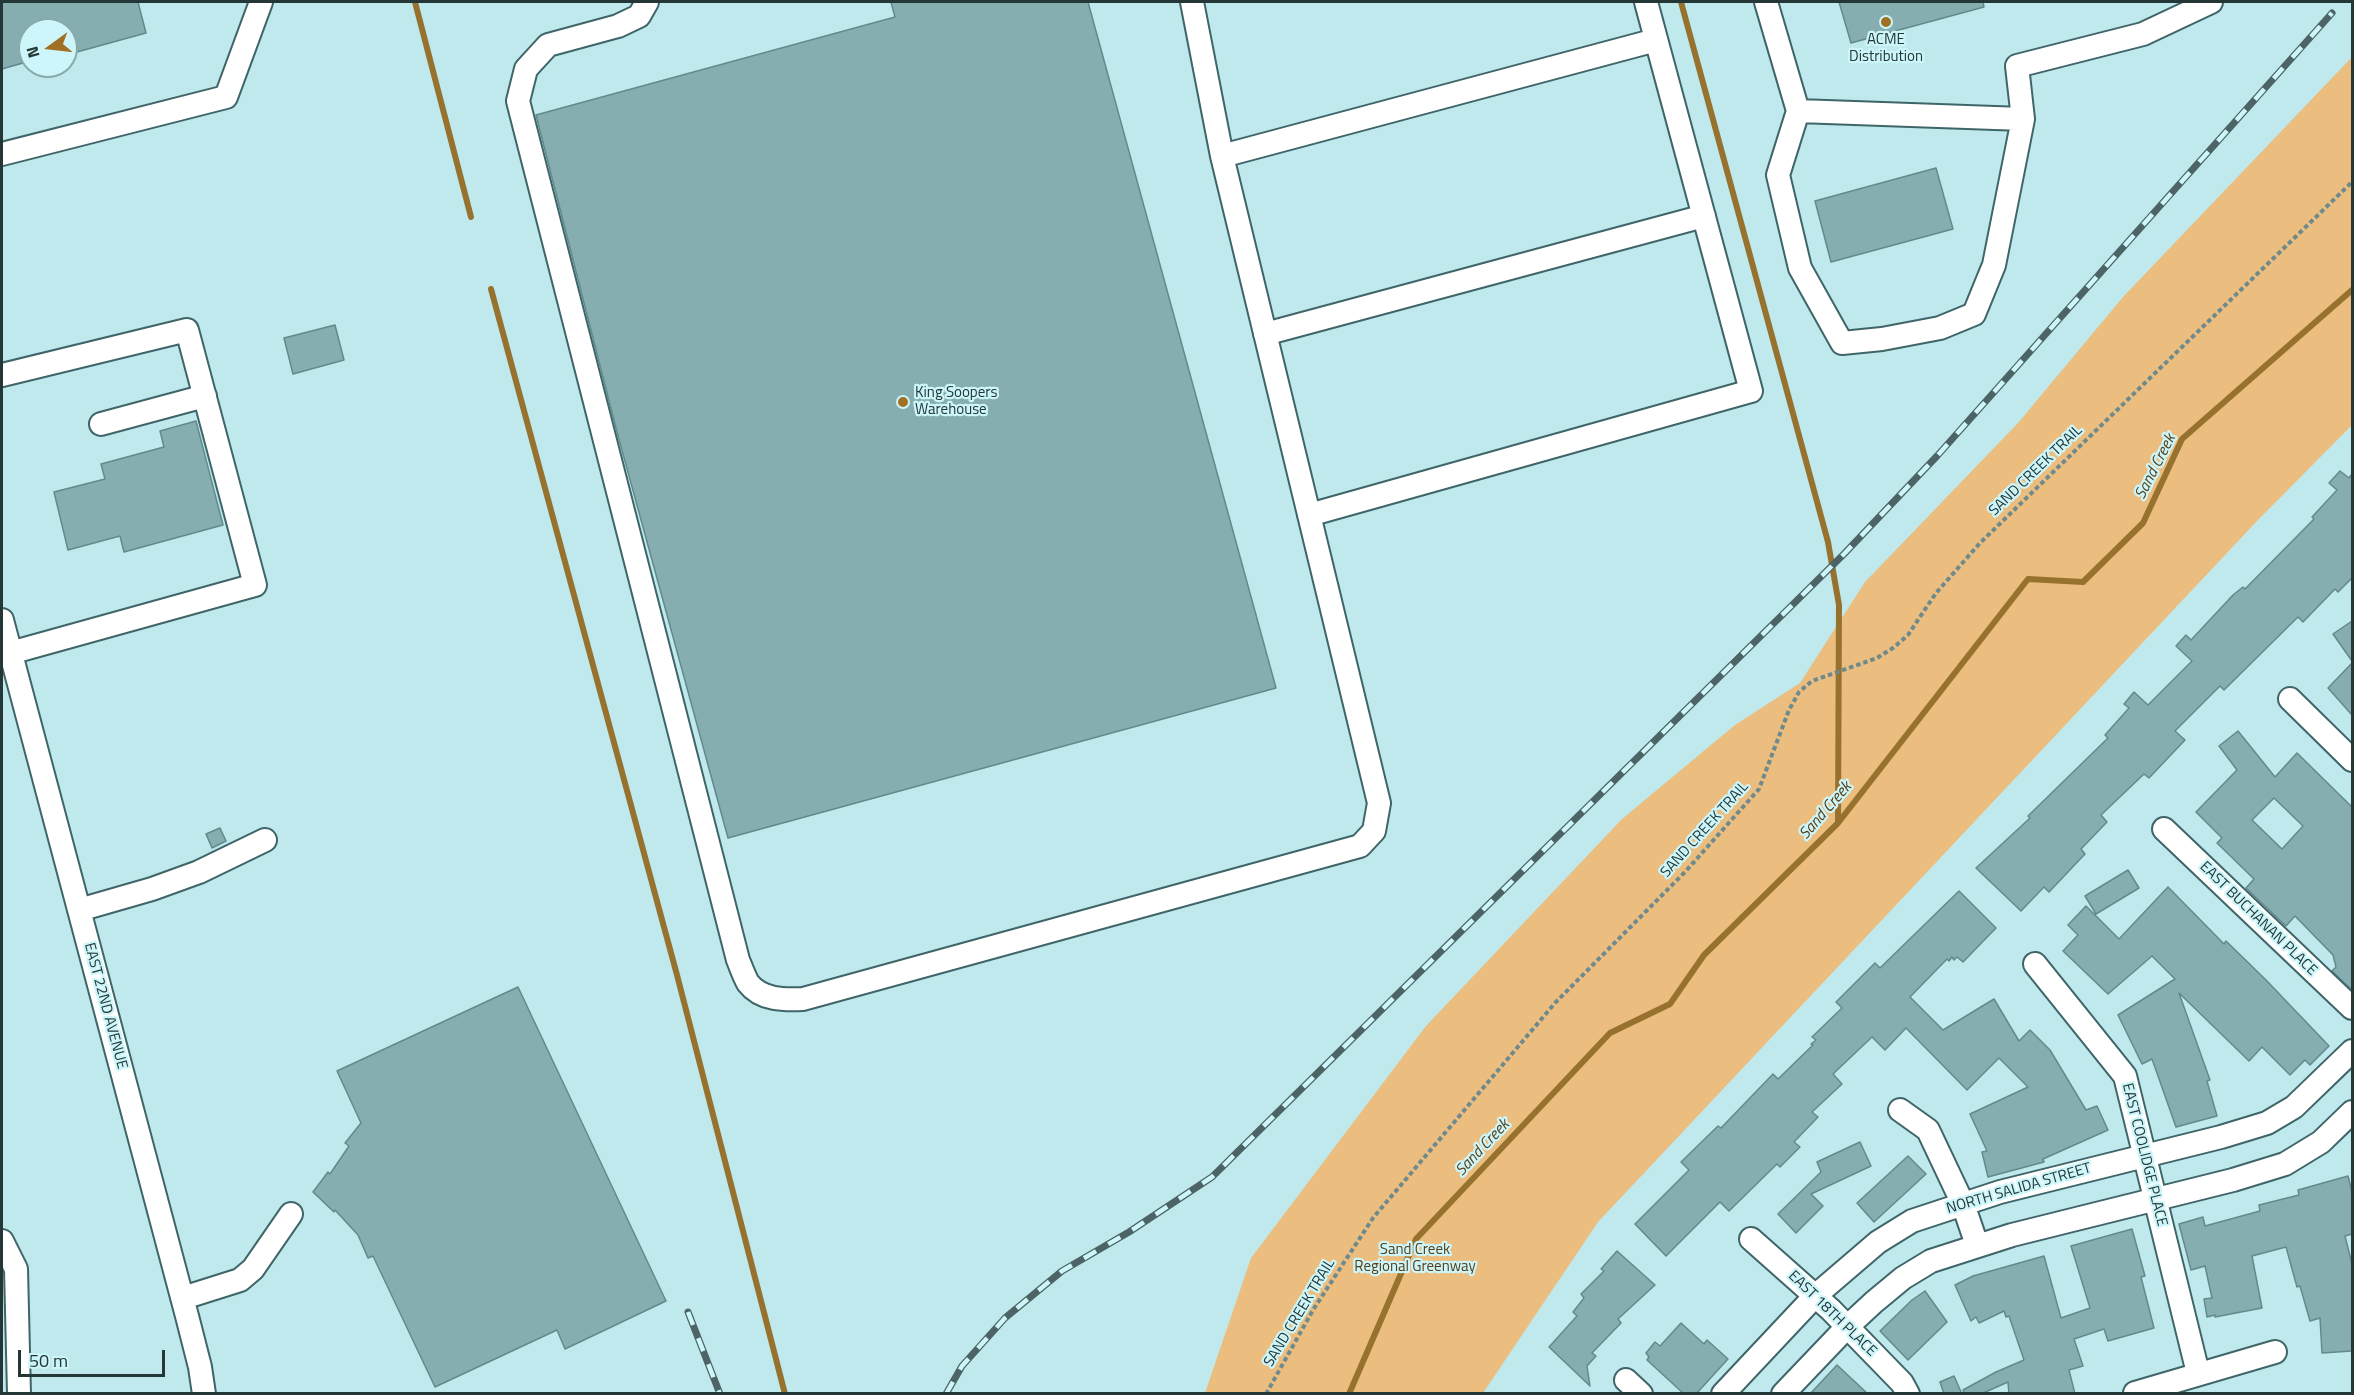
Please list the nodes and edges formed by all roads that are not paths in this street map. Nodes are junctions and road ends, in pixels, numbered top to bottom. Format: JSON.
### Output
{"nodes":[{"id":1,"x":261,"y":2,"type":"edge"},
{"id":2,"x":647,"y":2,"type":"edge"},
{"id":3,"x":1192,"y":2,"type":"edge"},
{"id":4,"x":1646,"y":2,"type":"edge"},
{"id":5,"x":1766,"y":2,"type":"edge"},
{"id":6,"x":2211,"y":2,"type":"edge"},
{"id":7,"x":1656,"y":40,"type":"junction"},
{"id":8,"x":1798,"y":111,"type":"junction"},
{"id":9,"x":2023,"y":119,"type":"junction"},
{"id":10,"x":2,"y":154,"type":"edge"},
{"id":11,"x":1222,"y":156,"type":"junction"},
{"id":12,"x":1704,"y":216,"type":"junction"},
{"id":13,"x":1264,"y":334,"type":"junction"},
{"id":14,"x":2,"y":375,"type":"edge"},
{"id":15,"x":205,"y":396,"type":"junction"},
{"id":16,"x":101,"y":424,"type":"dead end"},
{"id":17,"x":1309,"y":515,"type":"junction"},
{"id":18,"x":2,"y":620,"type":"edge"},
{"id":19,"x":10,"y":653,"type":"junction"},
{"id":20,"x":2290,"y":699,"type":"dead end"},
{"id":21,"x":2352,"y":760,"type":"edge"},
{"id":22,"x":2164,"y":829,"type":"dead end"},
{"id":23,"x":265,"y":840,"type":"dead end"},
{"id":24,"x":79,"y":910,"type":"junction"},
{"id":25,"x":2035,"y":964,"type":"dead end"},
{"id":26,"x":2352,"y":1008,"type":"edge"},
{"id":27,"x":2352,"y":1051,"type":"edge"},
{"id":28,"x":1900,"y":1110,"type":"dead end"},
{"id":29,"x":2352,"y":1112,"type":"edge"},
{"id":30,"x":2145,"y":1155,"type":"junction"},
{"id":31,"x":2155,"y":1198,"type":"junction"},
{"id":32,"x":1964,"y":1204,"type":"junction"},
{"id":33,"x":291,"y":1214,"type":"dead end"},
{"id":34,"x":1751,"y":1239,"type":"dead end"},
{"id":35,"x":2,"y":1240,"type":"edge"},
{"id":36,"x":1977,"y":1245,"type":"junction"},
{"id":37,"x":1815,"y":1296,"type":"junction"},
{"id":38,"x":183,"y":1298,"type":"junction"},
{"id":39,"x":1846,"y":1328,"type":"junction"},
{"id":40,"x":10,"y":1335,"type":"edge"},
{"id":41,"x":2275,"y":1352,"type":"dead end"},
{"id":42,"x":2199,"y":1373,"type":"junction"},
{"id":43,"x":2135,"y":1393,"type":"edge"},
{"id":44,"x":19,"y":1394,"type":"edge"},
{"id":45,"x":204,"y":1394,"type":"edge"},
{"id":46,"x":1723,"y":1394,"type":"edge"},
{"id":47,"x":1783,"y":1394,"type":"edge"},
{"id":48,"x":1908,"y":1394,"type":"edge"}],
"edges":[{"from":1,"to":10,"type":"street"},
{"from":2,"to":17,"type":"street"},
{"from":3,"to":11,"type":"street"},
{"from":4,"to":7,"type":"street"},
{"from":5,"to":8,"type":"street"},
{"from":6,"to":9,"type":"street"},
{"from":7,"to":11,"type":"street"},
{"from":7,"to":12,"type":"street"},
{"from":8,"to":9,"type":"street"},
{"from":8,"to":9,"type":"street"},
{"from":11,"to":13,"type":"street"},
{"from":12,"to":13,"type":"street"},
{"from":12,"to":17,"type":"street"},
{"from":13,"to":17,"type":"street"},
{"from":14,"to":15,"type":"street"},
{"from":15,"to":16,"type":"street"},
{"from":15,"to":19,"type":"street"},
{"from":18,"to":19,"type":"street","name":"EAST 22ND AVENUE"},
{"from":19,"to":24,"type":"street","name":"EAST 22ND AVENUE"},
{"from":20,"to":21,"type":"street"},
{"from":22,"to":26,"type":"street","name":"EAST BUCHANAN PLACE"},
{"from":23,"to":24,"type":"street"},
{"from":24,"to":38,"type":"street","name":"EAST 22ND AVENUE"},
{"from":25,"to":30,"type":"street","name":"EAST COOLIDGE PLACE"},
{"from":27,"to":30,"type":"street","name":"NORTH SALIDA STREET"},
{"from":28,"to":32,"type":"street"},
{"from":29,"to":31,"type":"street"},
{"from":30,"to":31,"type":"street","name":"EAST COOLIDGE PLACE"},
{"from":30,"to":32,"type":"street","name":"NORTH SALIDA STREET"},
{"from":31,"to":36,"type":"street"},
{"from":31,"to":42,"type":"street","name":"EAST COOLIDGE PLACE"},
{"from":32,"to":36,"type":"street"},
{"from":32,"to":37,"type":"street","name":"NORTH SALIDA STREET"},
{"from":33,"to":38,"type":"street"},
{"from":34,"to":37,"type":"street","name":"EAST 18TH PLACE"},
{"from":35,"to":40,"type":"street"},
{"from":36,"to":39,"type":"street"},
{"from":37,"to":39,"type":"street","name":"EAST 18TH PLACE"},
{"from":37,"to":46,"type":"street","name":"NORTH SALIDA STREET"},
{"from":38,"to":45,"type":"street","name":"EAST 22ND AVENUE"},
{"from":39,"to":47,"type":"street"},
{"from":39,"to":48,"type":"street","name":"EAST 18TH PLACE"},
{"from":40,"to":44,"type":"street"},
{"from":41,"to":42,"type":"street"},
{"from":42,"to":43,"type":"street"}]}
